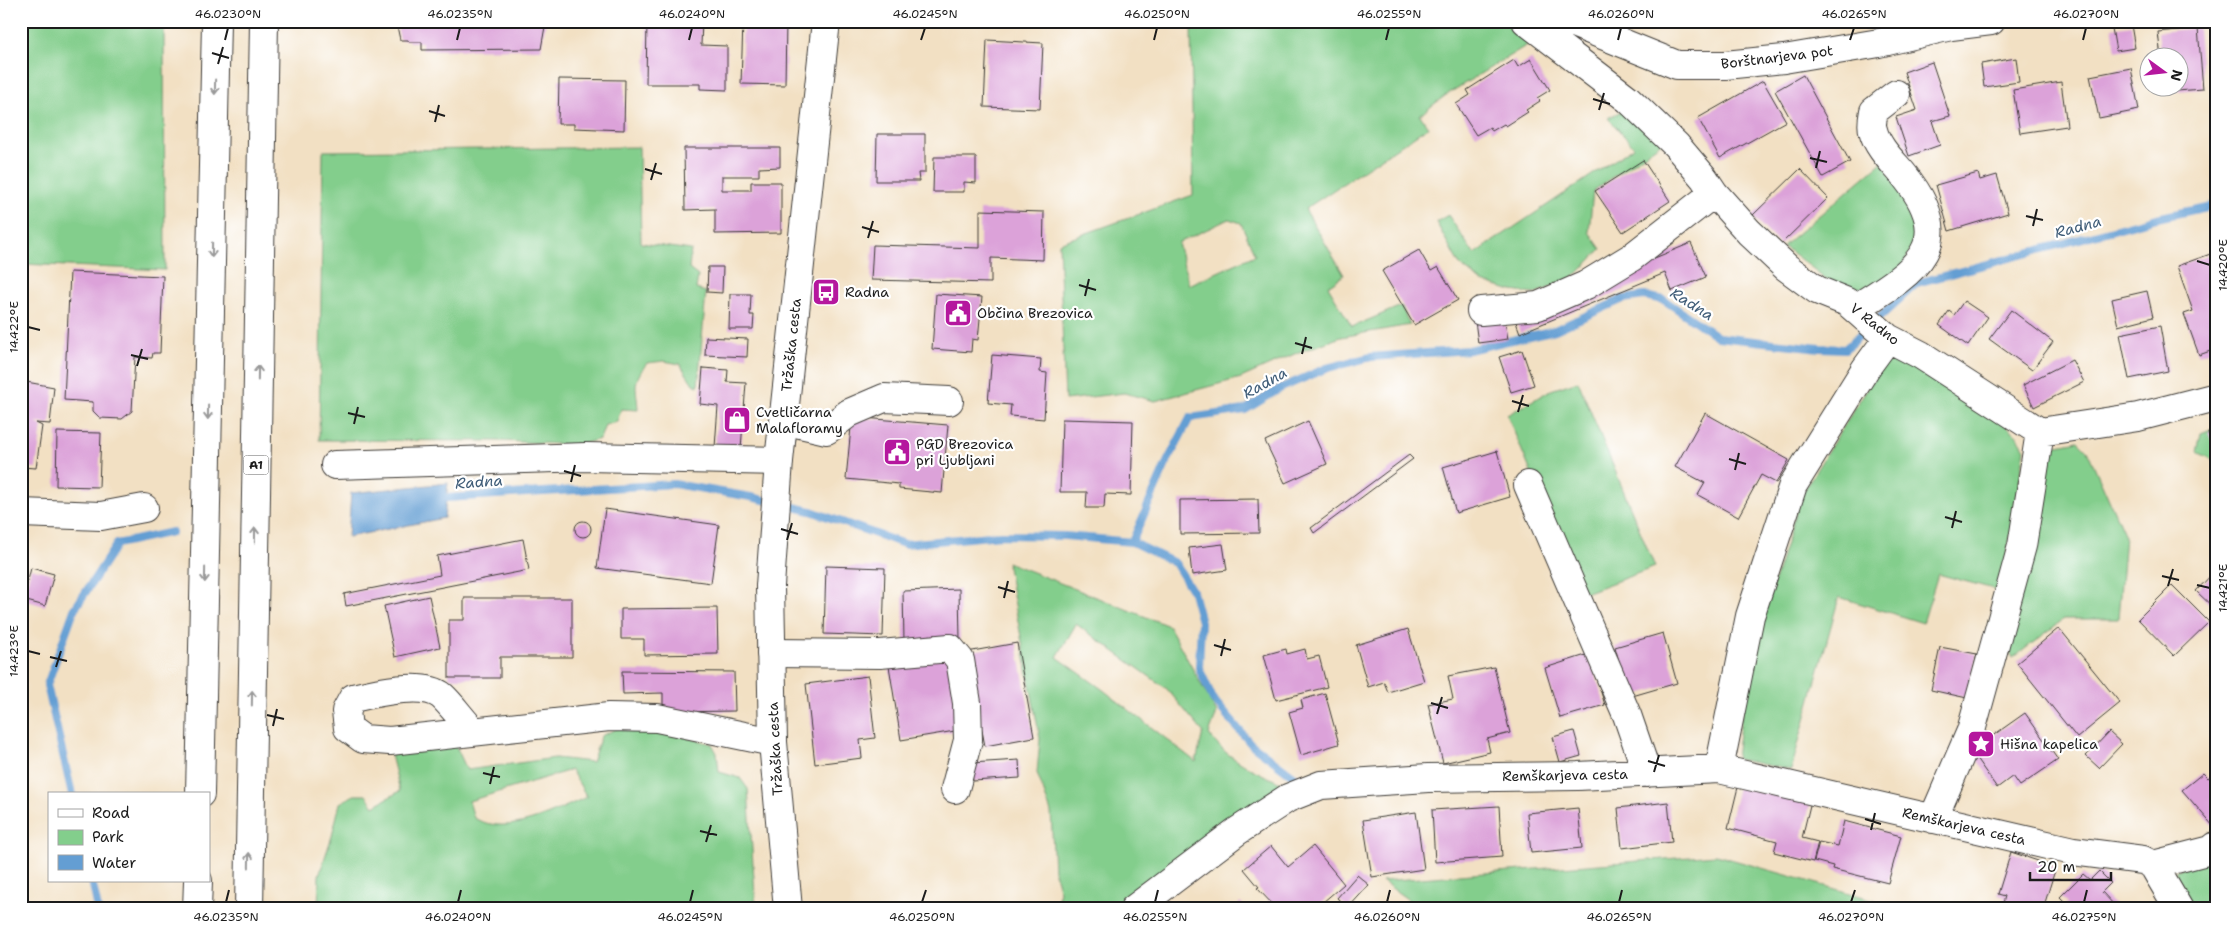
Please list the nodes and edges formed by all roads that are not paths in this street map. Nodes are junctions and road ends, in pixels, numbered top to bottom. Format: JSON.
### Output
{"nodes":[{"id":1,"x":216,"y":21,"type":"edge"},
{"id":2,"x":264,"y":21,"type":"edge"},
{"id":3,"x":826,"y":21,"type":"edge"},
{"id":4,"x":1526,"y":21,"type":"edge"},
{"id":5,"x":1568,"y":21,"type":"edge"},
{"id":6,"x":1990,"y":21,"type":"edge"},
{"id":7,"x":1896,"y":94,"type":"dead end"},
{"id":8,"x":1714,"y":193,"type":"junction"},
{"id":9,"x":1856,"y":308,"type":"junction"},
{"id":10,"x":1481,"y":311,"type":"dead end"},
{"id":11,"x":1888,"y":338,"type":"junction"},
{"id":12,"x":2216,"y":397,"type":"edge"},
{"id":13,"x":950,"y":401,"type":"dead end"},
{"id":14,"x":783,"y":420,"type":"junction"},
{"id":15,"x":2040,"y":432,"type":"junction"},
{"id":16,"x":778,"y":461,"type":"junction"},
{"id":17,"x":335,"y":465,"type":"dead end"},
{"id":18,"x":1528,"y":485,"type":"dead end"},
{"id":19,"x":144,"y":508,"type":"dead end"},
{"id":20,"x":21,"y":513,"type":"edge"},
{"id":21,"x":771,"y":653,"type":"junction"},
{"id":22,"x":474,"y":731,"type":"dead end"},
{"id":23,"x":773,"y":742,"type":"junction"},
{"id":24,"x":1719,"y":769,"type":"junction"},
{"id":25,"x":1647,"y":773,"type":"junction"},
{"id":26,"x":956,"y":789,"type":"dead end"},
{"id":27,"x":200,"y":792,"type":"edge"},
{"id":28,"x":1933,"y":819,"type":"junction"},
{"id":29,"x":2216,"y":846,"type":"edge"},
{"id":30,"x":2153,"y":865,"type":"junction"},
{"id":31,"x":198,"y":882,"type":"edge"},
{"id":32,"x":197,"y":909,"type":"edge"},
{"id":33,"x":249,"y":909,"type":"edge"},
{"id":34,"x":788,"y":909,"type":"edge"},
{"id":35,"x":1134,"y":909,"type":"edge"},
{"id":36,"x":2179,"y":909,"type":"edge"}],
"edges":[{"from":1,"to":27,"type":"main road","one_way":true},
{"from":33,"to":2,"type":"main road","number":"A1","one_way":true},
{"from":3,"to":14,"type":"main road","name":"Tržaška cesta"},
{"from":4,"to":8,"type":"main road","name":"V Radno"},
{"from":5,"to":6,"type":"main road","name":"Borštnarjeva pot"},
{"from":7,"to":9,"type":"main road"},
{"from":8,"to":9,"type":"main road","name":"V Radno"},
{"from":8,"to":10,"type":"main road"},
{"from":9,"to":11,"type":"main road","name":"V Radno"},
{"from":11,"to":15,"type":"main road","name":"V Radno"},
{"from":11,"to":24,"type":"main road"},
{"from":12,"to":15,"type":"main road"},
{"from":13,"to":14,"type":"main road"},
{"from":14,"to":16,"type":"main road","name":"Tržaška cesta"},
{"from":15,"to":28,"type":"main road"},
{"from":16,"to":17,"type":"main road"},
{"from":16,"to":21,"type":"main road","name":"Tržaška cesta"},
{"from":18,"to":25,"type":"main road"},
{"from":19,"to":20,"type":"main road"},
{"from":21,"to":23,"type":"main road","name":"Tržaška cesta"},
{"from":21,"to":26,"type":"main road"},
{"from":22,"to":23,"type":"main road"},
{"from":23,"to":34,"type":"main road","name":"Tržaška cesta"},
{"from":24,"to":25,"type":"main road","name":"Remškarjeva cesta"},
{"from":24,"to":28,"type":"main road","name":"Remškarjeva cesta"},
{"from":25,"to":35,"type":"main road","name":"Remškarjeva cesta"},
{"from":28,"to":30,"type":"main road","name":"Remškarjeva cesta"},
{"from":29,"to":30,"type":"main road"},
{"from":30,"to":36,"type":"main road"},
{"from":31,"to":32,"type":"main road"}]}
